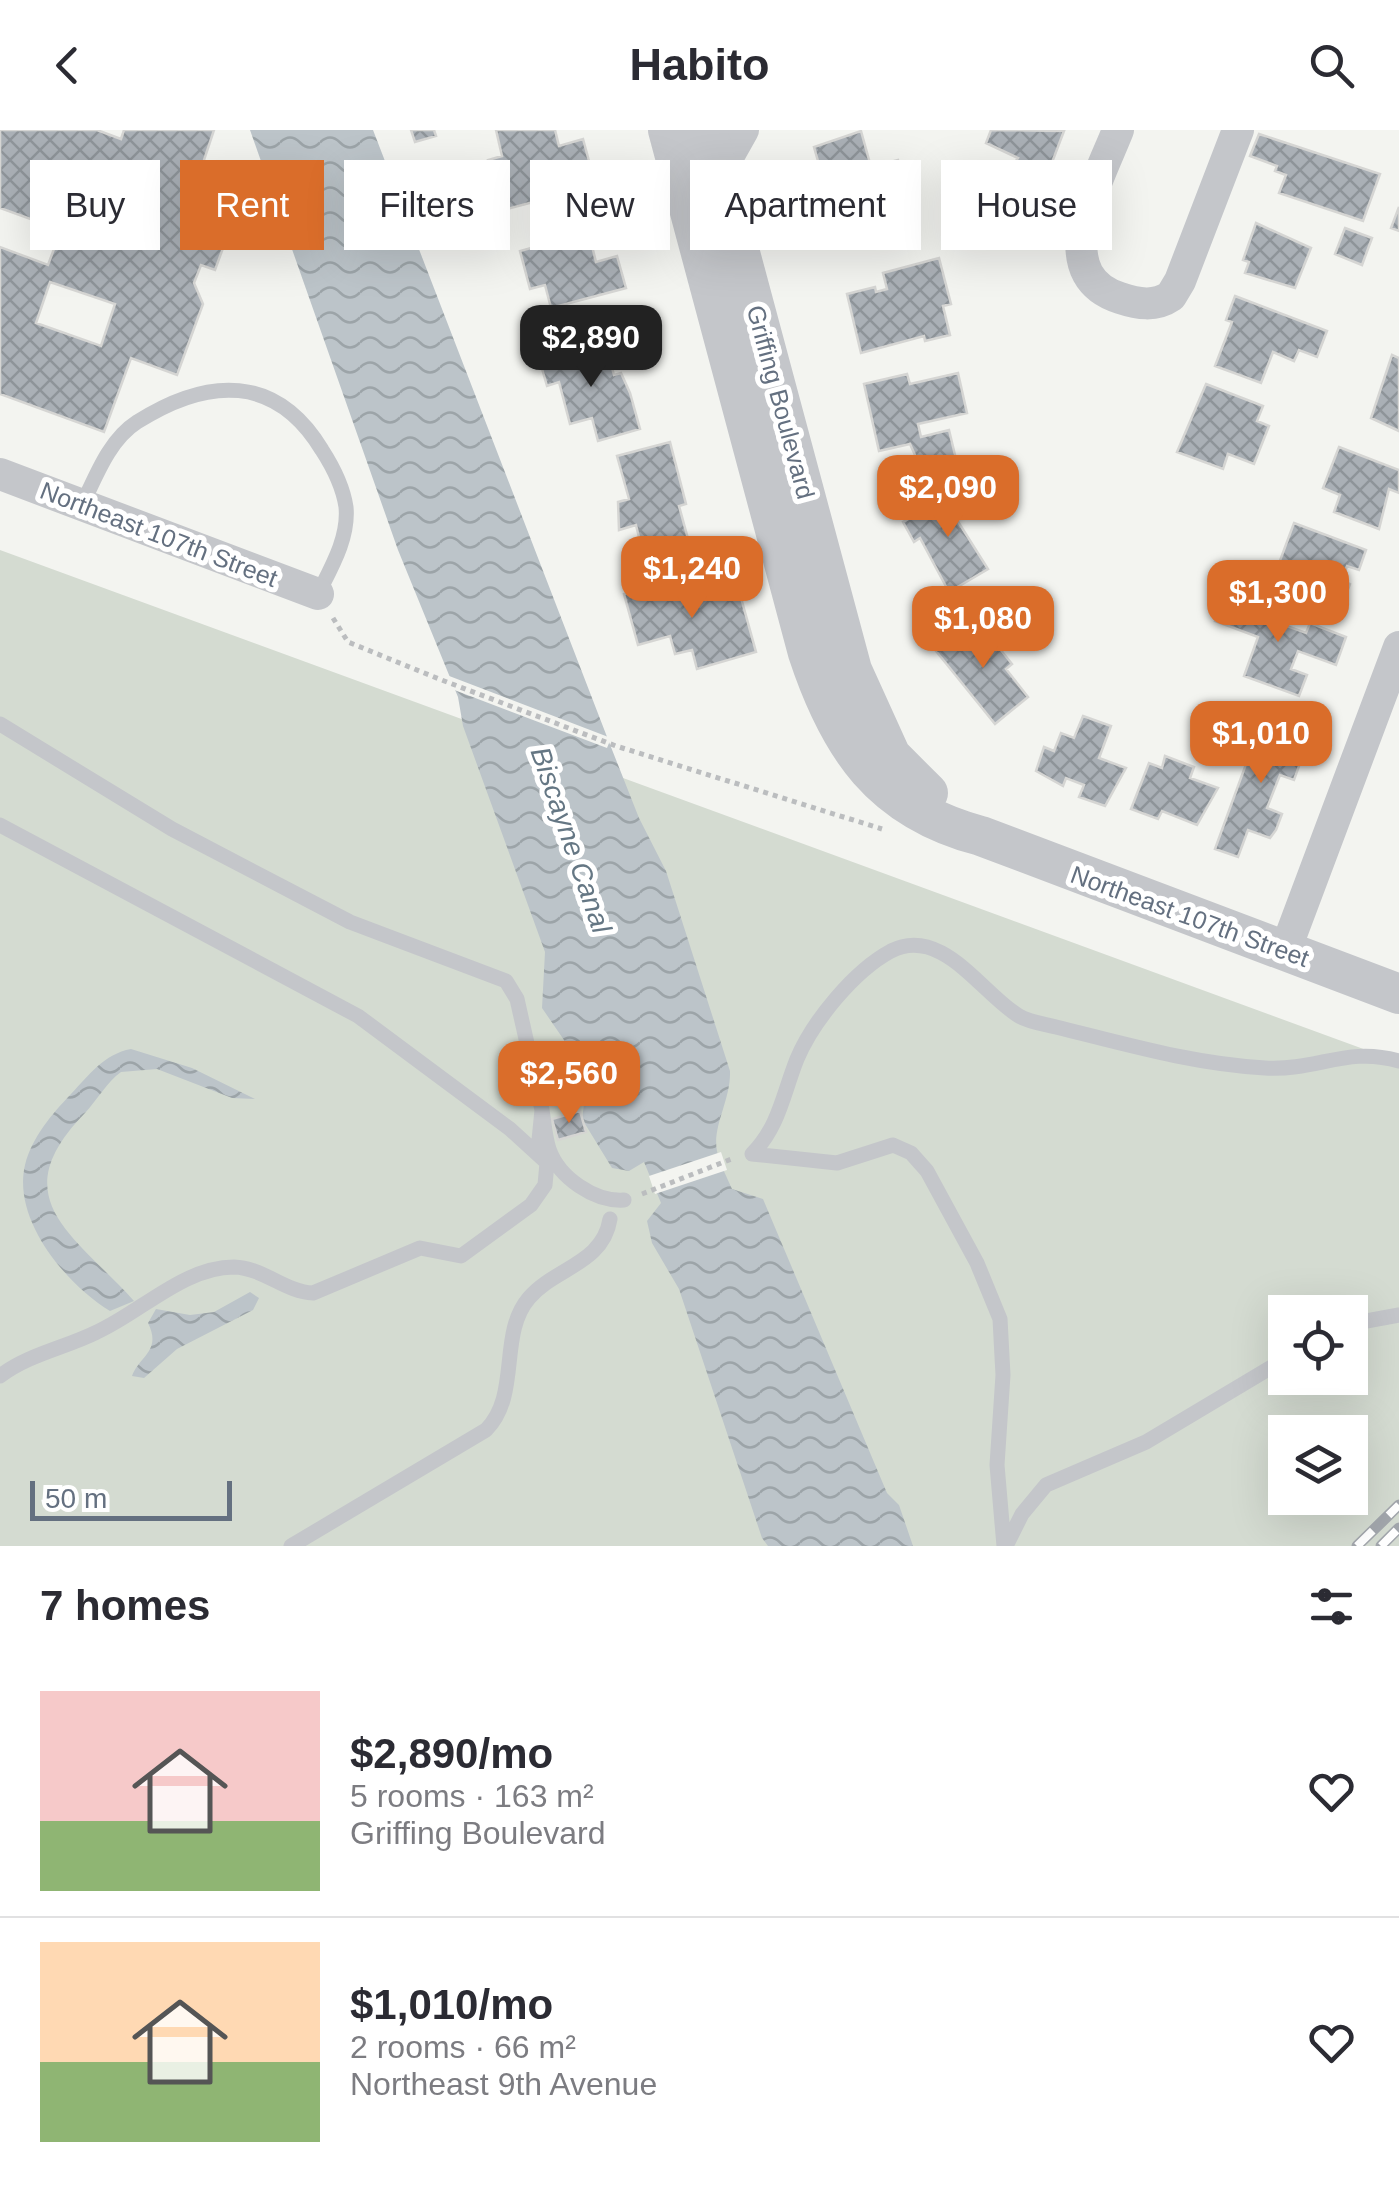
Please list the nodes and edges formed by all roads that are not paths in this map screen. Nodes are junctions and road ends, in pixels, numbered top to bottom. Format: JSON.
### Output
{"nodes":[{"id":1,"x":742,"y":130,"type":"edge"},
{"id":2,"x":1118,"y":130,"type":"edge"},
{"id":3,"x":1238,"y":130,"type":"edge"},
{"id":4,"x":687,"y":137,"type":"edge"},
{"id":5,"x":709,"y":160,"type":"edge"},
{"id":6,"x":726,"y":160,"type":"edge"},
{"id":7,"x":690,"y":187,"type":"edge"},
{"id":8,"x":700,"y":250,"type":"edge"},
{"id":9,"x":741,"y":250,"type":"edge"},
{"id":10,"x":0,"y":474,"type":"edge"},
{"id":11,"x":82,"y":505,"type":"junction"},
{"id":12,"x":318,"y":594,"type":"joint"},
{"id":13,"x":1399,"y":647,"type":"edge"},
{"id":14,"x":0,"y":724,"type":"edge"},
{"id":15,"x":0,"y":826,"type":"edge"},
{"id":16,"x":981,"y":836,"type":"junction"},
{"id":17,"x":1285,"y":951,"type":"junction"},
{"id":18,"x":1399,"y":994,"type":"edge"},
{"id":19,"x":1399,"y":1061,"type":"edge"},
{"id":20,"x":542,"y":1110,"type":"junction"},
{"id":21,"x":547,"y":1163,"type":"junction"},
{"id":22,"x":592,"y":1194,"type":"junction"},
{"id":23,"x":610,"y":1219,"type":"junction"},
{"id":24,"x":1399,"y":1315,"type":"edge"},
{"id":25,"x":1368,"y":1321,"type":"edge"},
{"id":26,"x":1268,"y":1370,"type":"edge"},
{"id":27,"x":0,"y":1376,"type":"edge"},
{"id":28,"x":291,"y":1546,"type":"edge"},
{"id":29,"x":1005,"y":1546,"type":"edge"}],
"edges":[{"from":1,"to":6,"type":"street"},
{"from":2,"to":3,"type":"street"},
{"from":4,"to":5,"type":"street","name":"Griffing Boulevard"},
{"from":4,"to":7,"type":"street","name":"Griffing Boulevard"},
{"from":8,"to":16,"type":"street","name":"Griffing Boulevard"},
{"from":9,"to":16,"type":"street","name":"Griffing Boulevard"},
{"from":10,"to":11,"type":"street","name":"Northeast 107th Street"},
{"from":11,"to":12,"type":"street","name":"Northeast 107th Street"},
{"from":11,"to":12,"type":"lane"},
{"from":13,"to":17,"type":"street"},
{"from":14,"to":20,"type":"lane"},
{"from":15,"to":21,"type":"lane"},
{"from":16,"to":17,"type":"street","name":"Northeast 107th Street"},
{"from":17,"to":18,"type":"street","name":"Northeast 107th Street"},
{"from":19,"to":29,"type":"lane"},
{"from":20,"to":21,"type":"lane"},
{"from":20,"to":22,"type":"lane"},
{"from":21,"to":27,"type":"lane"},
{"from":22,"to":23,"type":"lane"},
{"from":22,"to":23,"type":"lane"},
{"from":23,"to":28,"type":"lane"},
{"from":24,"to":25,"type":"lane"},
{"from":26,"to":29,"type":"lane"}]}
